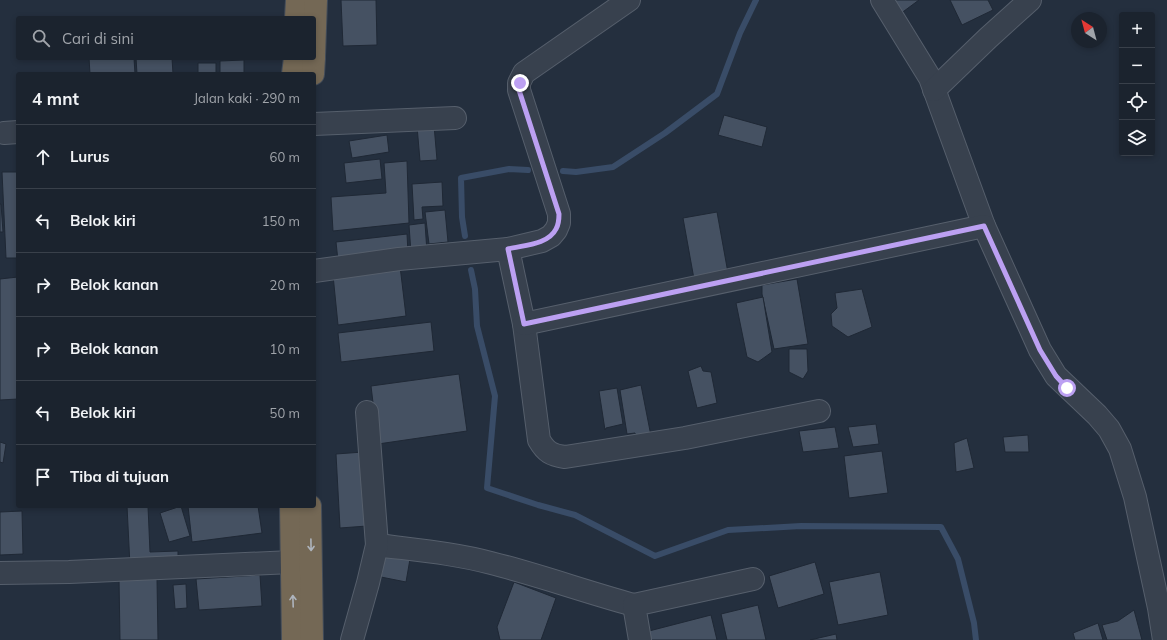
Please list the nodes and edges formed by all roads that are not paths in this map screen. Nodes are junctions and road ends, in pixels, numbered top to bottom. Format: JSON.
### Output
{"nodes":[{"id":1,"x":297,"y":0,"type":"edge"},
{"id":2,"x":316,"y":0,"type":"edge"},
{"id":3,"x":629,"y":0,"type":"edge"},
{"id":4,"x":882,"y":0,"type":"edge"},
{"id":5,"x":1030,"y":0,"type":"edge"},
{"id":6,"x":296,"y":16,"type":"edge"},
{"id":7,"x":315,"y":16,"type":"edge"},
{"id":8,"x":295,"y":60,"type":"edge"},
{"id":9,"x":314,"y":60,"type":"edge"},
{"id":10,"x":293,"y":72,"type":"edge"},
{"id":11,"x":313,"y":72,"type":"edge"},
{"id":12,"x":934,"y":90,"type":"junction"},
{"id":13,"x":455,"y":118,"type":"dead end"},
{"id":14,"x":316,"y":124,"type":"edge"},
{"id":15,"x":984,"y":226,"type":"junction"},
{"id":16,"x":508,"y":249,"type":"junction"},
{"id":17,"x":316,"y":272,"type":"edge"},
{"id":18,"x":524,"y":324,"type":"junction"},
{"id":19,"x":819,"y":411,"type":"dead end"},
{"id":20,"x":367,"y":412,"type":"dead end"},
{"id":21,"x":291,"y":508,"type":"edge"},
{"id":22,"x":310,"y":508,"type":"edge"},
{"id":23,"x":377,"y":545,"type":"junction"},
{"id":24,"x":292,"y":562,"type":"junction"},
{"id":25,"x":0,"y":573,"type":"edge"},
{"id":26,"x":753,"y":579,"type":"dead end"},
{"id":27,"x":634,"y":605,"type":"junction"},
{"id":28,"x":294,"y":640,"type":"edge"},
{"id":29,"x":312,"y":640,"type":"edge"},
{"id":30,"x":352,"y":640,"type":"edge"},
{"id":31,"x":640,"y":640,"type":"edge"},
{"id":32,"x":1164,"y":640,"type":"edge"}],
"edges":[{"from":1,"to":6,"type":"highway"},
{"from":2,"to":7,"type":"highway"},
{"from":3,"to":16,"type":"street"},
{"from":4,"to":12,"type":"street"},
{"from":5,"to":12,"type":"street"},
{"from":8,"to":10,"type":"highway"},
{"from":9,"to":11,"type":"highway"},
{"from":12,"to":15,"type":"street"},
{"from":13,"to":14,"type":"street"},
{"from":15,"to":18,"type":"street"},
{"from":15,"to":32,"type":"street"},
{"from":16,"to":17,"type":"street"},
{"from":16,"to":18,"type":"street"},
{"from":18,"to":19,"type":"street"},
{"from":20,"to":23,"type":"street"},
{"from":21,"to":24,"type":"highway"},
{"from":22,"to":29,"type":"highway","one_way":true},
{"from":23,"to":27,"type":"street"},
{"from":23,"to":30,"type":"street"},
{"from":24,"to":25,"type":"street"},
{"from":28,"to":24,"type":"highway","one_way":true},
{"from":26,"to":27,"type":"street"},
{"from":27,"to":31,"type":"street"}]}
